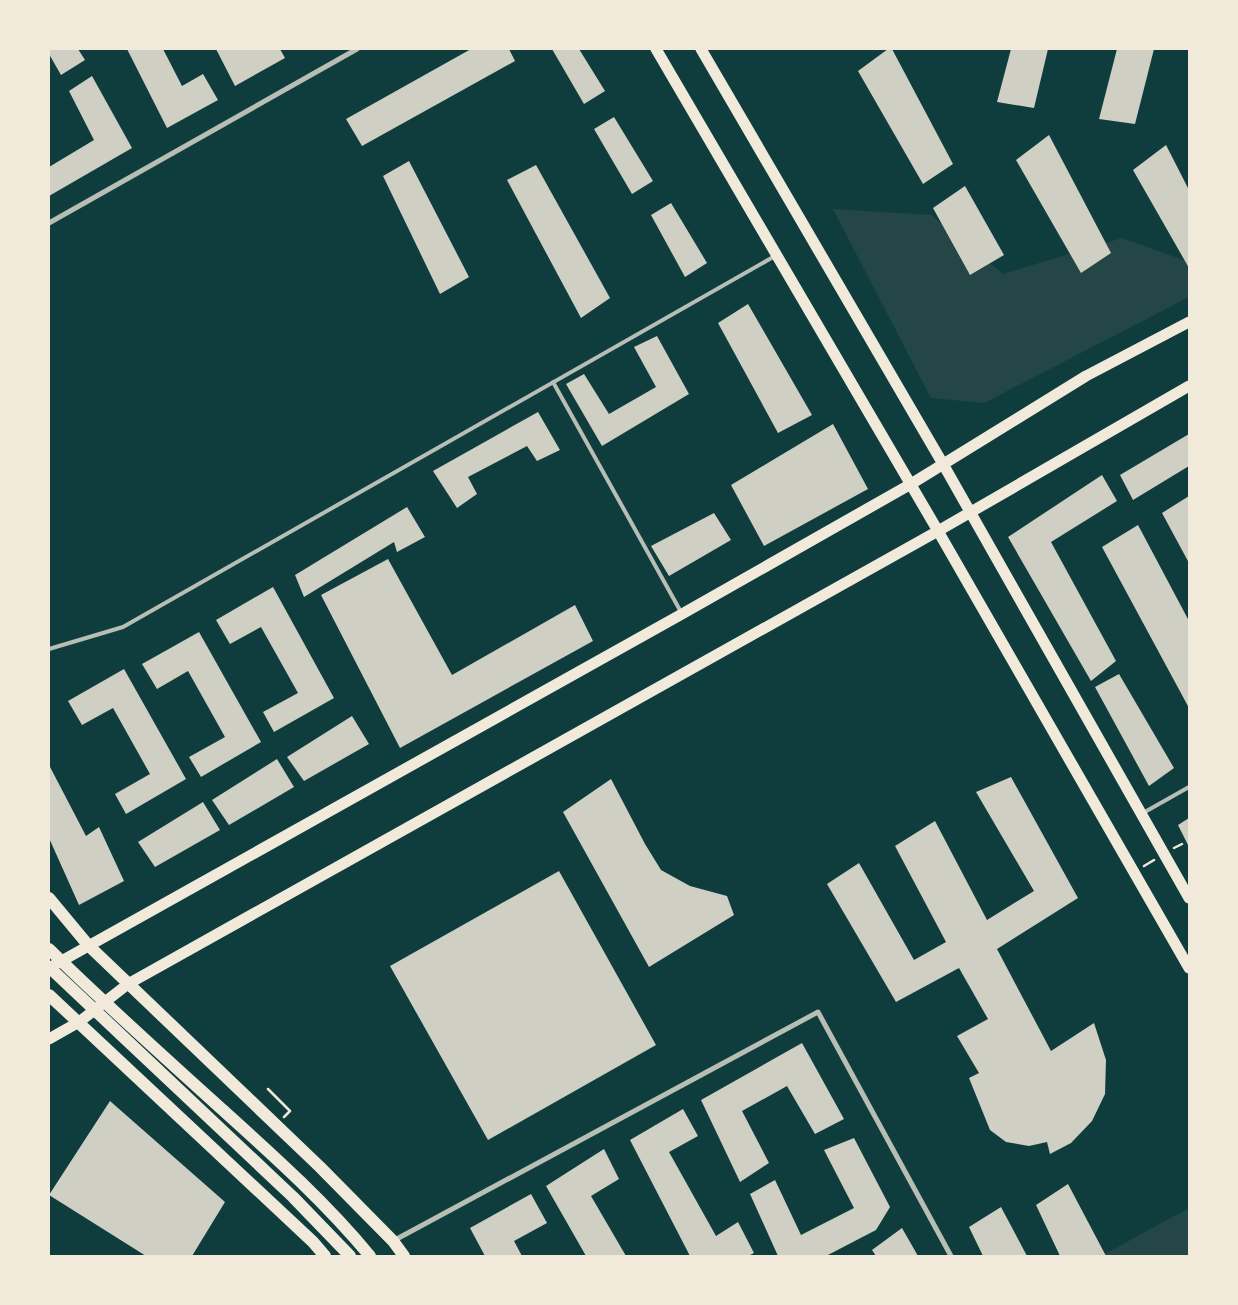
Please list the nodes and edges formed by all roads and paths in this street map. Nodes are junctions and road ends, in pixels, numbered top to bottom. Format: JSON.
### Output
{"nodes":[{"id":1,"x":357,"y":49,"type":"edge"},
{"id":2,"x":656,"y":49,"type":"edge"},
{"id":3,"x":701,"y":49,"type":"edge"},
{"id":4,"x":49,"y":223,"type":"edge"},
{"id":5,"x":776,"y":256,"type":"junction"},
{"id":6,"x":1189,"y":322,"type":"edge"},
{"id":7,"x":553,"y":382,"type":"junction"},
{"id":8,"x":1189,"y":386,"type":"edge"},
{"id":9,"x":943,"y":464,"type":"junction"},
{"id":10,"x":911,"y":484,"type":"junction"},
{"id":11,"x":970,"y":512,"type":"junction"},
{"id":12,"x":938,"y":531,"type":"junction"},
{"id":13,"x":682,"y":614,"type":"junction"},
{"id":14,"x":49,"y":649,"type":"edge"},
{"id":15,"x":1189,"y":787,"type":"edge"},
{"id":16,"x":1141,"y":814,"type":"junction"},
{"id":17,"x":1182,"y":844,"type":"dead end"},
{"id":18,"x":1174,"y":848,"type":"dead end"},
{"id":19,"x":1158,"y":857,"type":"dead end"},
{"id":20,"x":1142,"y":866,"type":"dead end"},
{"id":21,"x":49,"y":898,"type":"edge"},
{"id":22,"x":1189,"y":898,"type":"edge"},
{"id":23,"x":88,"y":945,"type":"junction"},
{"id":24,"x":49,"y":949,"type":"edge"},
{"id":25,"x":49,"y":967,"type":"edge"},
{"id":26,"x":1189,"y":968,"type":"edge"},
{"id":27,"x":128,"y":984,"type":"junction"},
{"id":28,"x":49,"y":995,"type":"edge"},
{"id":29,"x":79,"y":1022,"type":"junction"},
{"id":30,"x":49,"y":1039,"type":"edge"},
{"id":31,"x":268,"y":1089,"type":"dead end"},
{"id":32,"x":290,"y":1111,"type":"dead end"},
{"id":33,"x":392,"y":1241,"type":"junction"},
{"id":34,"x":325,"y":1256,"type":"edge"},
{"id":35,"x":350,"y":1256,"type":"edge"},
{"id":36,"x":370,"y":1256,"type":"edge"},
{"id":37,"x":404,"y":1256,"type":"edge"},
{"id":38,"x":951,"y":1256,"type":"edge"}],
"edges":[{"from":1,"to":4,"type":"street"},
{"from":2,"to":5,"type":"main road"},
{"from":3,"to":9,"type":"main road"},
{"from":5,"to":7,"type":"lane"},
{"from":5,"to":10,"type":"main road"},
{"from":6,"to":9,"type":"main road"},
{"from":7,"to":13,"type":"lane"},
{"from":7,"to":14,"type":"lane"},
{"from":8,"to":11,"type":"main road"},
{"from":9,"to":10,"type":"main road"},
{"from":9,"to":11,"type":"main road"},
{"from":10,"to":12,"type":"main road"},
{"from":10,"to":13,"type":"main road"},
{"from":11,"to":12,"type":"main road"},
{"from":11,"to":16,"type":"main road"},
{"from":12,"to":26,"type":"main road"},
{"from":12,"to":27,"type":"main road"},
{"from":13,"to":23,"type":"main road"},
{"from":15,"to":16,"type":"lane"},
{"from":16,"to":22,"type":"main road"},
{"from":17,"to":18,"type":"path"},
{"from":19,"to":20,"type":"path"},
{"from":21,"to":23,"type":"highway"},
{"from":23,"to":25,"type":"main road"},
{"from":23,"to":27,"type":"highway"},
{"from":24,"to":36,"type":"highway"},
{"from":25,"to":35,"type":"highway"},
{"from":27,"to":29,"type":"main road"},
{"from":27,"to":33,"type":"highway"},
{"from":28,"to":29,"type":"highway"},
{"from":29,"to":30,"type":"main road"},
{"from":29,"to":34,"type":"highway"},
{"from":31,"to":32,"type":"path"},
{"from":33,"to":37,"type":"highway"},
{"from":33,"to":38,"type":"street"}]}
